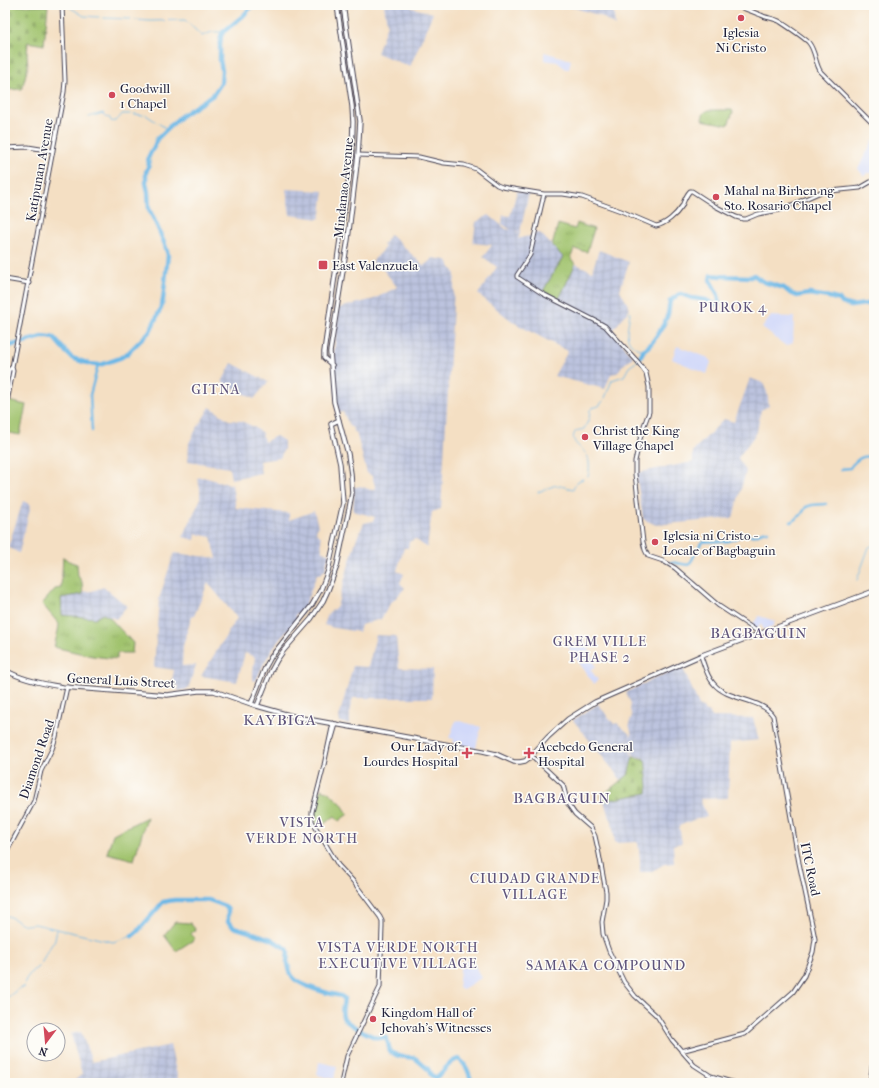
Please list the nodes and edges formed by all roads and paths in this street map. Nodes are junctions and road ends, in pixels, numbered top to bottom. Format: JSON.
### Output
{"nodes":[{"id":1,"x":62,"y":5,"type":"edge"},
{"id":2,"x":337,"y":5,"type":"edge"},
{"id":3,"x":343,"y":5,"type":"edge"},
{"id":4,"x":731,"y":5,"type":"edge"},
{"id":5,"x":874,"y":125,"type":"edge"},
{"id":6,"x":5,"y":148,"type":"edge"},
{"id":7,"x":53,"y":151,"type":"junction"},
{"id":8,"x":358,"y":156,"type":"junction"},
{"id":9,"x":874,"y":180,"type":"edge"},
{"id":10,"x":544,"y":194,"type":"junction"},
{"id":11,"x":343,"y":218,"type":"junction"},
{"id":12,"x":350,"y":219,"type":"junction"},
{"id":13,"x":5,"y":279,"type":"edge"},
{"id":14,"x":28,"y":283,"type":"junction"},
{"id":15,"x":331,"y":302,"type":"junction"},
{"id":16,"x":338,"y":303,"type":"junction"},
{"id":17,"x":332,"y":365,"type":"junction"},
{"id":18,"x":12,"y":367,"type":"junction"},
{"id":19,"x":5,"y":393,"type":"edge"},
{"id":20,"x":5,"y":413,"type":"edge"},
{"id":21,"x":338,"y":420,"type":"junction"},
{"id":22,"x":342,"y":492,"type":"junction"},
{"id":23,"x":352,"y":493,"type":"junction"},
{"id":24,"x":874,"y":591,"type":"edge"},
{"id":25,"x":295,"y":627,"type":"junction"},
{"id":26,"x":300,"y":632,"type":"junction"},
{"id":27,"x":760,"y":633,"type":"junction"},
{"id":28,"x":701,"y":656,"type":"junction"},
{"id":29,"x":5,"y":670,"type":"edge"},
{"id":30,"x":67,"y":687,"type":"junction"},
{"id":31,"x":252,"y":702,"type":"junction"},
{"id":32,"x":258,"y":704,"type":"junction"},
{"id":33,"x":335,"y":723,"type":"junction"},
{"id":34,"x":532,"y":756,"type":"junction"},
{"id":35,"x":5,"y":855,"type":"edge"},
{"id":36,"x":681,"y":1051,"type":"junction"},
{"id":37,"x":874,"y":1053,"type":"edge"},
{"id":38,"x":341,"y":1083,"type":"edge"},
{"id":39,"x":735,"y":1083,"type":"edge"},
{"id":40,"x":870,"y":1083,"type":"edge"}],
"edges":[{"from":1,"to":7,"type":"street","name":"Katipunan Avenue"},
{"from":2,"to":11,"type":"main road","name":"Mindanao Avenue"},
{"from":3,"to":8,"type":"main road","name":"Mindanao Avenue"},
{"from":4,"to":5,"type":"street"},
{"from":6,"to":7,"type":"street"},
{"from":7,"to":14,"type":"street","name":"Katipunan Avenue"},
{"from":8,"to":10,"type":"street"},
{"from":8,"to":12,"type":"main road","name":"Mindanao Avenue"},
{"from":9,"to":10,"type":"street"},
{"from":10,"to":27,"type":"street"},
{"from":11,"to":12,"type":"main road"},
{"from":11,"to":15,"type":"main road","name":"Mindanao Avenue"},
{"from":12,"to":16,"type":"main road","name":"Mindanao Avenue"},
{"from":13,"to":14,"type":"street"},
{"from":14,"to":18,"type":"street","name":"Katipunan Avenue"},
{"from":15,"to":16,"type":"main road"},
{"from":15,"to":17,"type":"main road","name":"Mindanao Avenue"},
{"from":16,"to":17,"type":"main road","name":"Mindanao Avenue"},
{"from":17,"to":21,"type":"main road","name":"Mindanao Avenue"},
{"from":18,"to":19,"type":"street"},
{"from":18,"to":20,"type":"street"},
{"from":21,"to":22,"type":"main road"},
{"from":21,"to":23,"type":"main road","name":"Mindanao Avenue"},
{"from":22,"to":23,"type":"main road"},
{"from":22,"to":25,"type":"main road"},
{"from":23,"to":26,"type":"main road","name":"Mindanao Avenue"},
{"from":24,"to":27,"type":"main road"},
{"from":25,"to":26,"type":"main road"},
{"from":25,"to":31,"type":"main road"},
{"from":26,"to":32,"type":"main road","name":"Mindanao Avenue"},
{"from":27,"to":28,"type":"main road"},
{"from":28,"to":34,"type":"main road"},
{"from":28,"to":36,"type":"street","name":"ITC Road"},
{"from":29,"to":30,"type":"main road","name":"General Luis Street"},
{"from":30,"to":31,"type":"main road","name":"General Luis Street"},
{"from":30,"to":35,"type":"street","name":"Diamond Road"},
{"from":31,"to":32,"type":"main road","name":"General Luis Street"},
{"from":32,"to":33,"type":"main road","name":"General Luis Street"},
{"from":33,"to":34,"type":"main road","name":"General Luis Street"},
{"from":33,"to":38,"type":"street"},
{"from":34,"to":36,"type":"street"},
{"from":36,"to":39,"type":"street"},
{"from":37,"to":40,"type":"street"}]}
